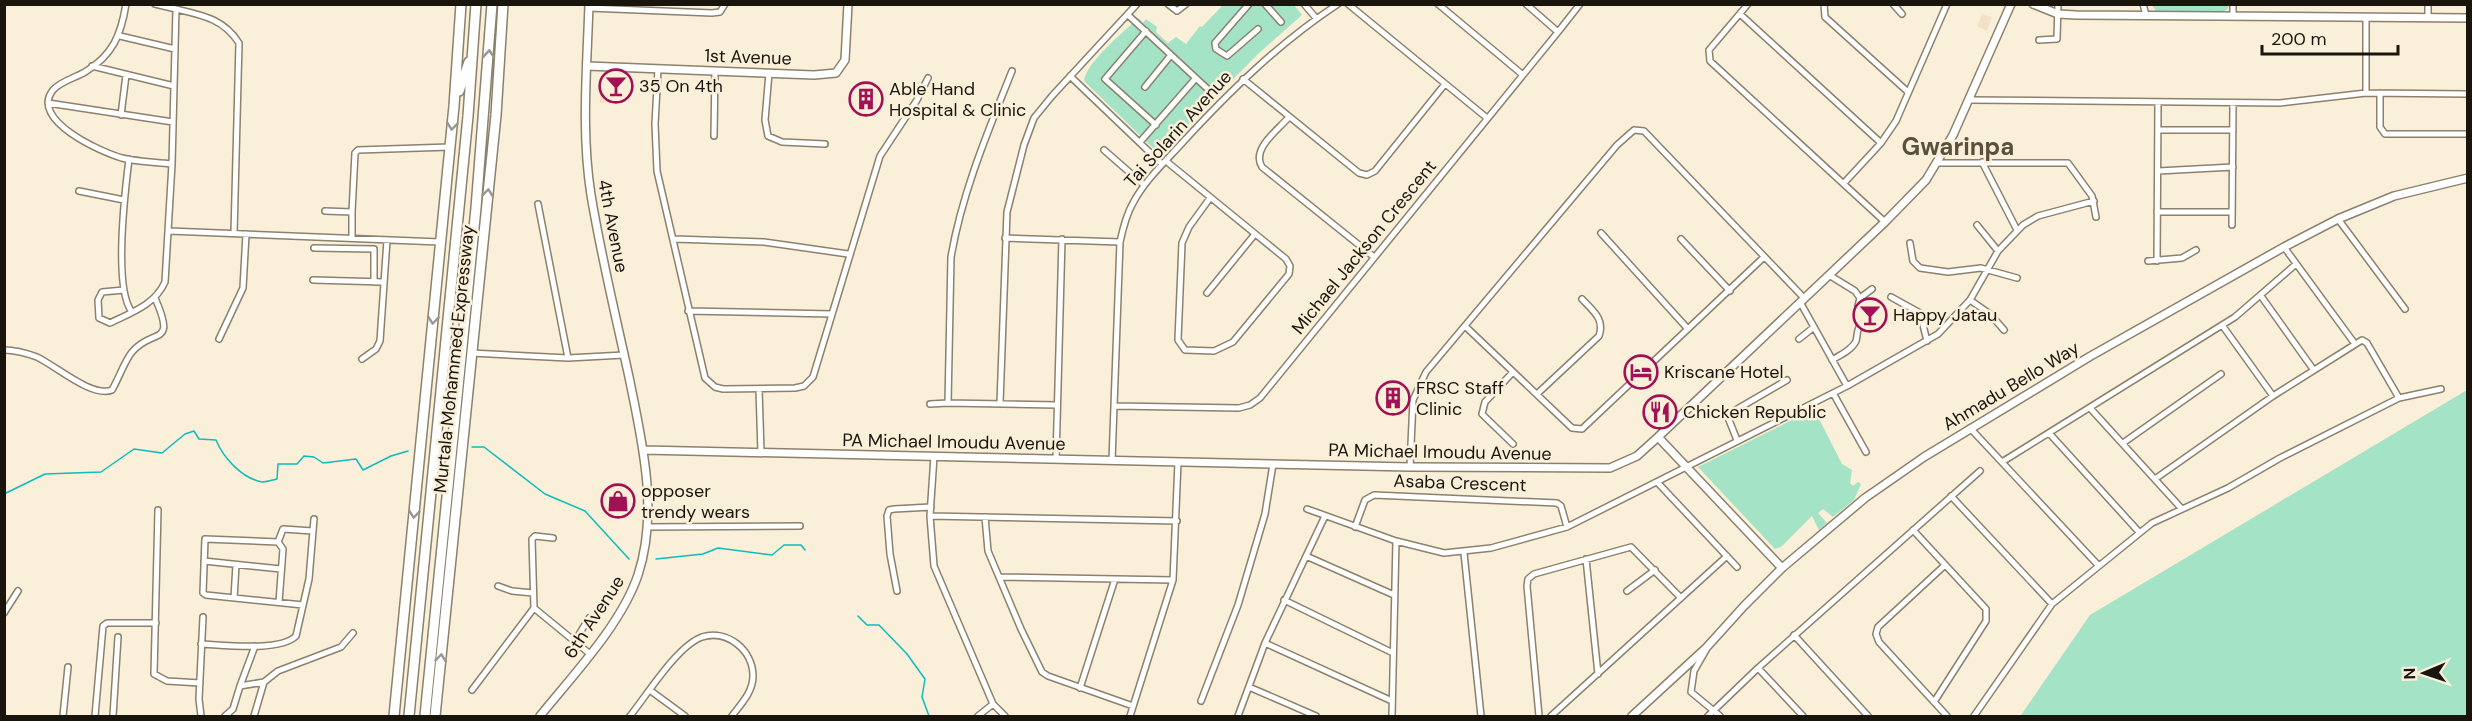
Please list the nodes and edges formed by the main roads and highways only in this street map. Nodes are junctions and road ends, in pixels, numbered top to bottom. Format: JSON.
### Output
{"nodes":[{"id":1,"x":461,"y":4,"type":"edge"},
{"id":2,"x":476,"y":4,"type":"edge"},
{"id":3,"x":492,"y":4,"type":"edge"},
{"id":4,"x":503,"y":4,"type":"edge"},
{"id":5,"x":474,"y":48,"type":"junction"},
{"id":6,"x":454,"y":106,"type":"junction"},
{"id":7,"x":476,"y":208,"type":"junction"},
{"id":8,"x":480,"y":273,"type":"junction"},
{"id":9,"x":436,"y":716,"type":"edge"},
{"id":10,"x":394,"y":717,"type":"edge"},
{"id":11,"x":408,"y":717,"type":"edge"},
{"id":12,"x":425,"y":717,"type":"edge"}],
"edges":[{"from":1,"to":6,"type":"highway","name":"Murtala Mohammed Expressway"},
{"from":2,"to":5,"type":"highway","name":"Murtala Mohammed Expressway"},
{"from":7,"to":3,"type":"highway","name":"Murtala Mohammed Expressway","one_way":true},
{"from":8,"to":4,"type":"highway","name":"Murtala Mohammed Expressway","one_way":true},
{"from":5,"to":6,"type":"highway"},
{"from":5,"to":11,"type":"highway","name":"Murtala Mohammed Expressway"},
{"from":6,"to":10,"type":"highway","name":"Murtala Mohammed Expressway","one_way":true},
{"from":7,"to":8,"type":"highway"},
{"from":7,"to":12,"type":"highway","name":"Murtala Mohammed Expressway"},
{"from":9,"to":8,"type":"highway","name":"Murtala Mohammed Expressway","one_way":true}]}
